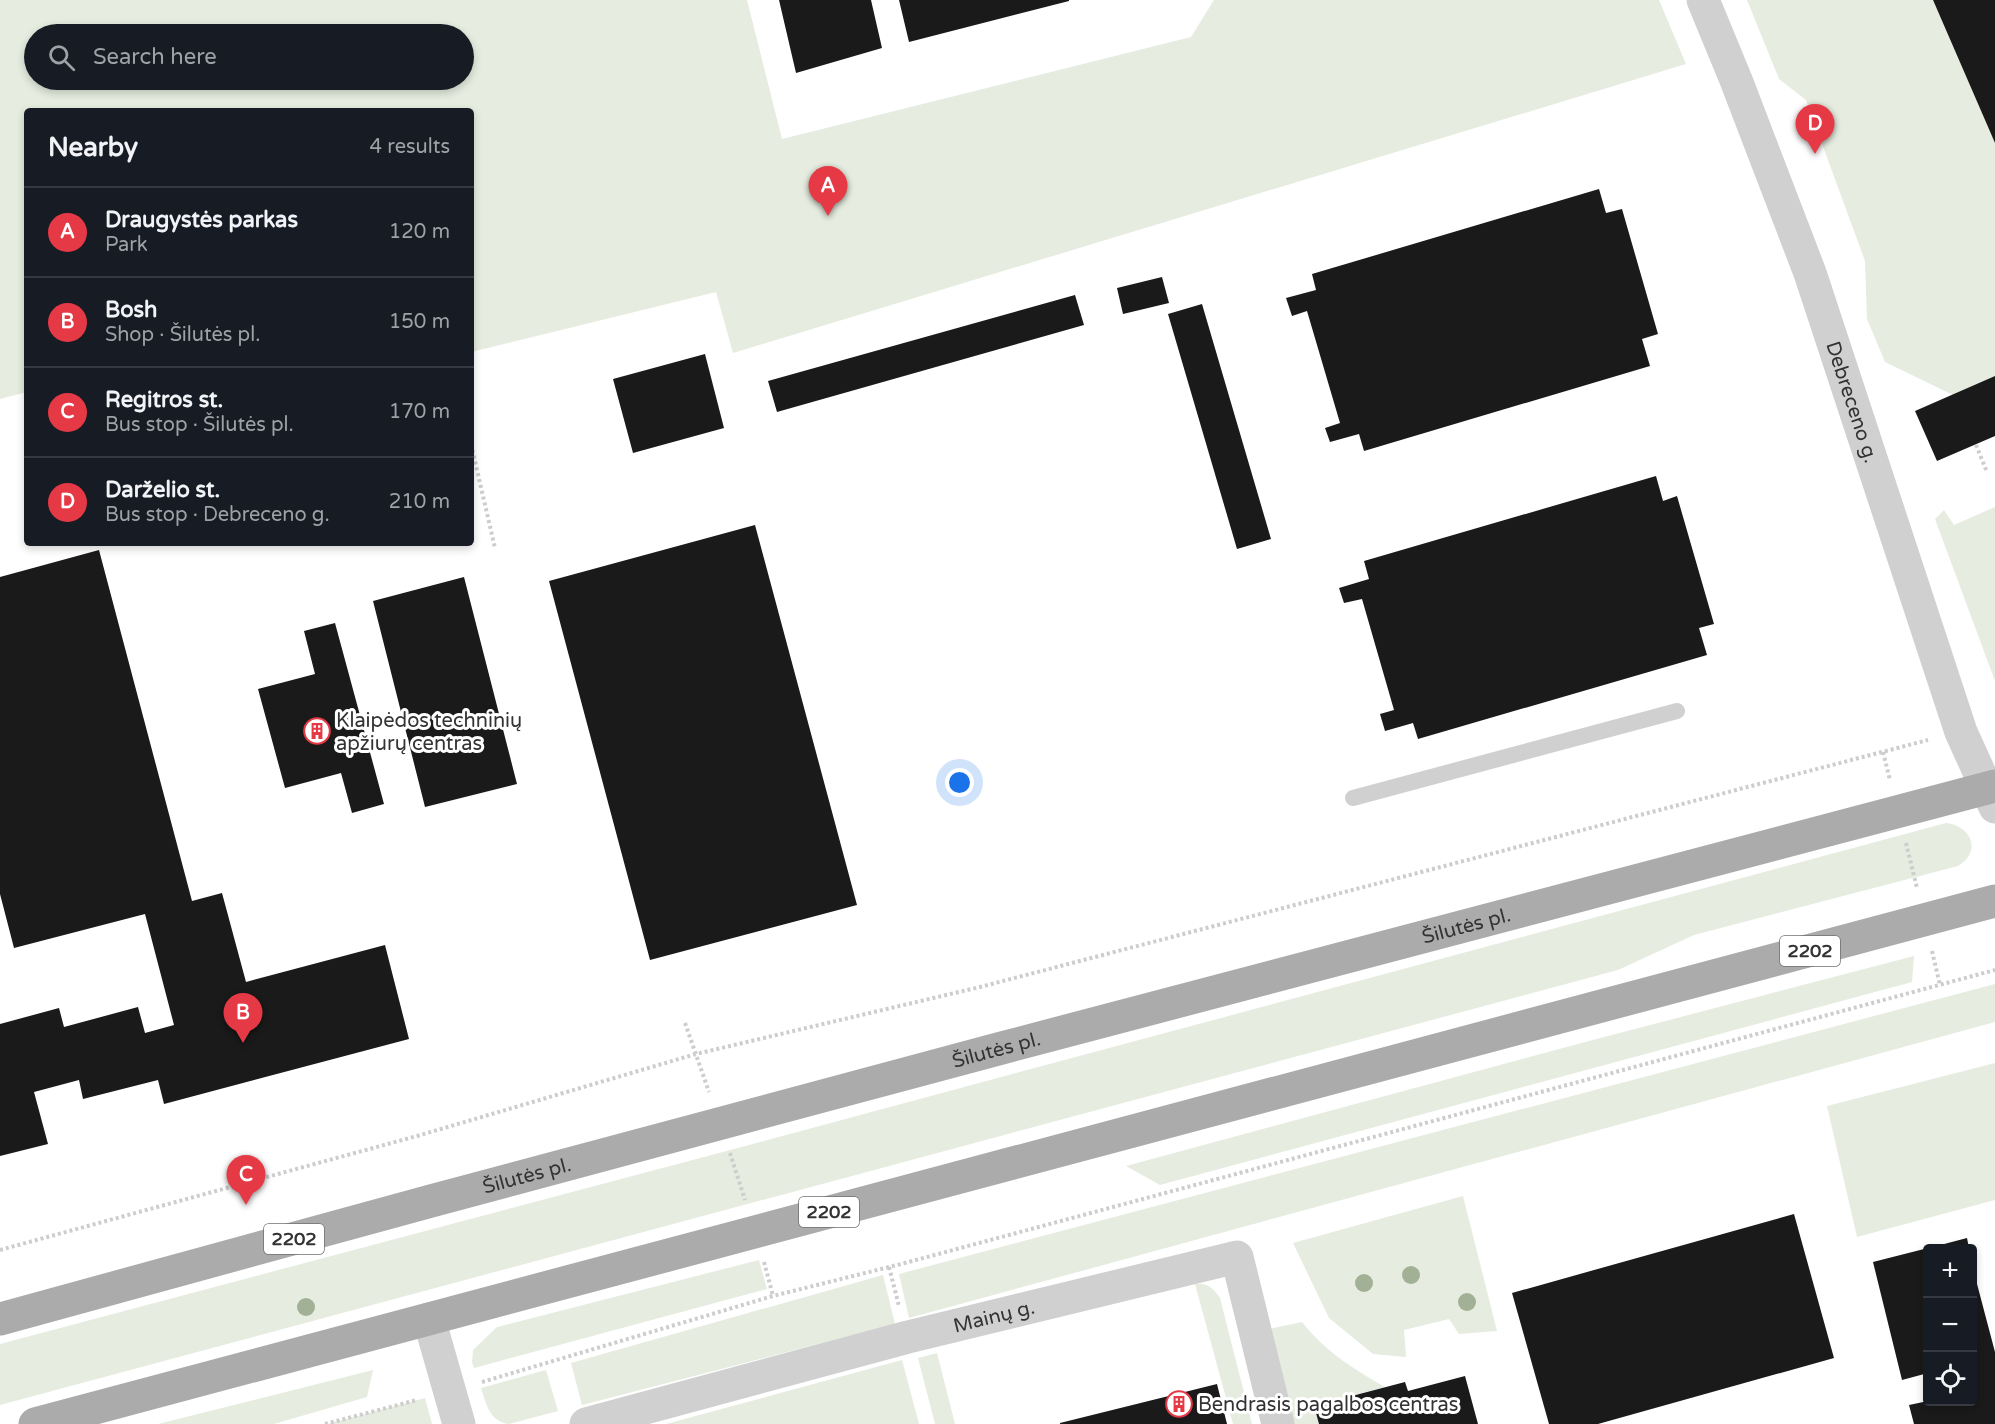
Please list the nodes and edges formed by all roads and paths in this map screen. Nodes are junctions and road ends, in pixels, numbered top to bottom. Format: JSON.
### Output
{"nodes":[{"id":1,"x":1703,"y":0,"type":"edge"},
{"id":2,"x":1976,"y":444,"type":"dead end"},
{"id":3,"x":474,"y":457,"type":"edge"},
{"id":4,"x":1987,"y":472,"type":"dead end"},
{"id":5,"x":495,"y":548,"type":"dead end"},
{"id":6,"x":1677,"y":711,"type":"dead end"},
{"id":7,"x":1961,"y":732,"type":"junction"},
{"id":8,"x":1883,"y":752,"type":"junction"},
{"id":9,"x":1992,"y":794,"type":"edge"},
{"id":10,"x":1353,"y":798,"type":"dead end"},
{"id":11,"x":1898,"y":812,"type":"junction"},
{"id":12,"x":1995,"y":901,"type":"edge"},
{"id":13,"x":1925,"y":920,"type":"junction"},
{"id":14,"x":1995,"y":970,"type":"edge"},
{"id":15,"x":1940,"y":985,"type":"junction"},
{"id":16,"x":685,"y":1023,"type":"dead end"},
{"id":17,"x":696,"y":1054,"type":"junction"},
{"id":18,"x":720,"y":1124,"type":"junction"},
{"id":19,"x":755,"y":1231,"type":"junction"},
{"id":20,"x":0,"y":1250,"type":"edge"},
{"id":21,"x":772,"y":1296,"type":"junction"},
{"id":22,"x":0,"y":1319,"type":"edge"},
{"id":23,"x":429,"y":1319,"type":"junction"},
{"id":24,"x":449,"y":1391,"type":"junction"},
{"id":25,"x":35,"y":1424,"type":"edge"},
{"id":26,"x":325,"y":1424,"type":"edge"},
{"id":27,"x":459,"y":1424,"type":"edge"},
{"id":28,"x":586,"y":1424,"type":"edge"},
{"id":29,"x":1278,"y":1424,"type":"edge"}],
"edges":[{"from":1,"to":7,"type":"street","name":"Debreceno g."},
{"from":2,"to":4,"type":"path"},
{"from":3,"to":5,"type":"path"},
{"from":6,"to":10,"type":"lane"},
{"from":7,"to":8,"type":"path"},
{"from":7,"to":9,"type":"street","name":"Debreceno g."},
{"from":8,"to":11,"type":"path"},
{"from":8,"to":17,"type":"path"},
{"from":9,"to":11,"type":"main road","name":"Šilutės pl.","number":"2202"},
{"from":11,"to":13,"type":"path"},
{"from":11,"to":18,"type":"main road","name":"Šilutės pl.","number":"2202"},
{"from":12,"to":13,"type":"main road","number":"2202"},
{"from":13,"to":15,"type":"path"},
{"from":13,"to":19,"type":"main road","number":"2202"},
{"from":14,"to":15,"type":"path"},
{"from":15,"to":21,"type":"path"},
{"from":16,"to":17,"type":"path"},
{"from":17,"to":18,"type":"path"},
{"from":17,"to":20,"type":"path"},
{"from":18,"to":19,"type":"path"},
{"from":18,"to":22,"type":"main road","name":"Šilutės pl.","number":"2202"},
{"from":19,"to":21,"type":"path"},
{"from":19,"to":23,"type":"main road","number":"2202"},
{"from":21,"to":24,"type":"path"},
{"from":23,"to":24,"type":"street"},
{"from":23,"to":25,"type":"main road","number":"2202"},
{"from":24,"to":26,"type":"path"},
{"from":24,"to":27,"type":"street"},
{"from":28,"to":29,"type":"street","name":"Mainų g."}]}
